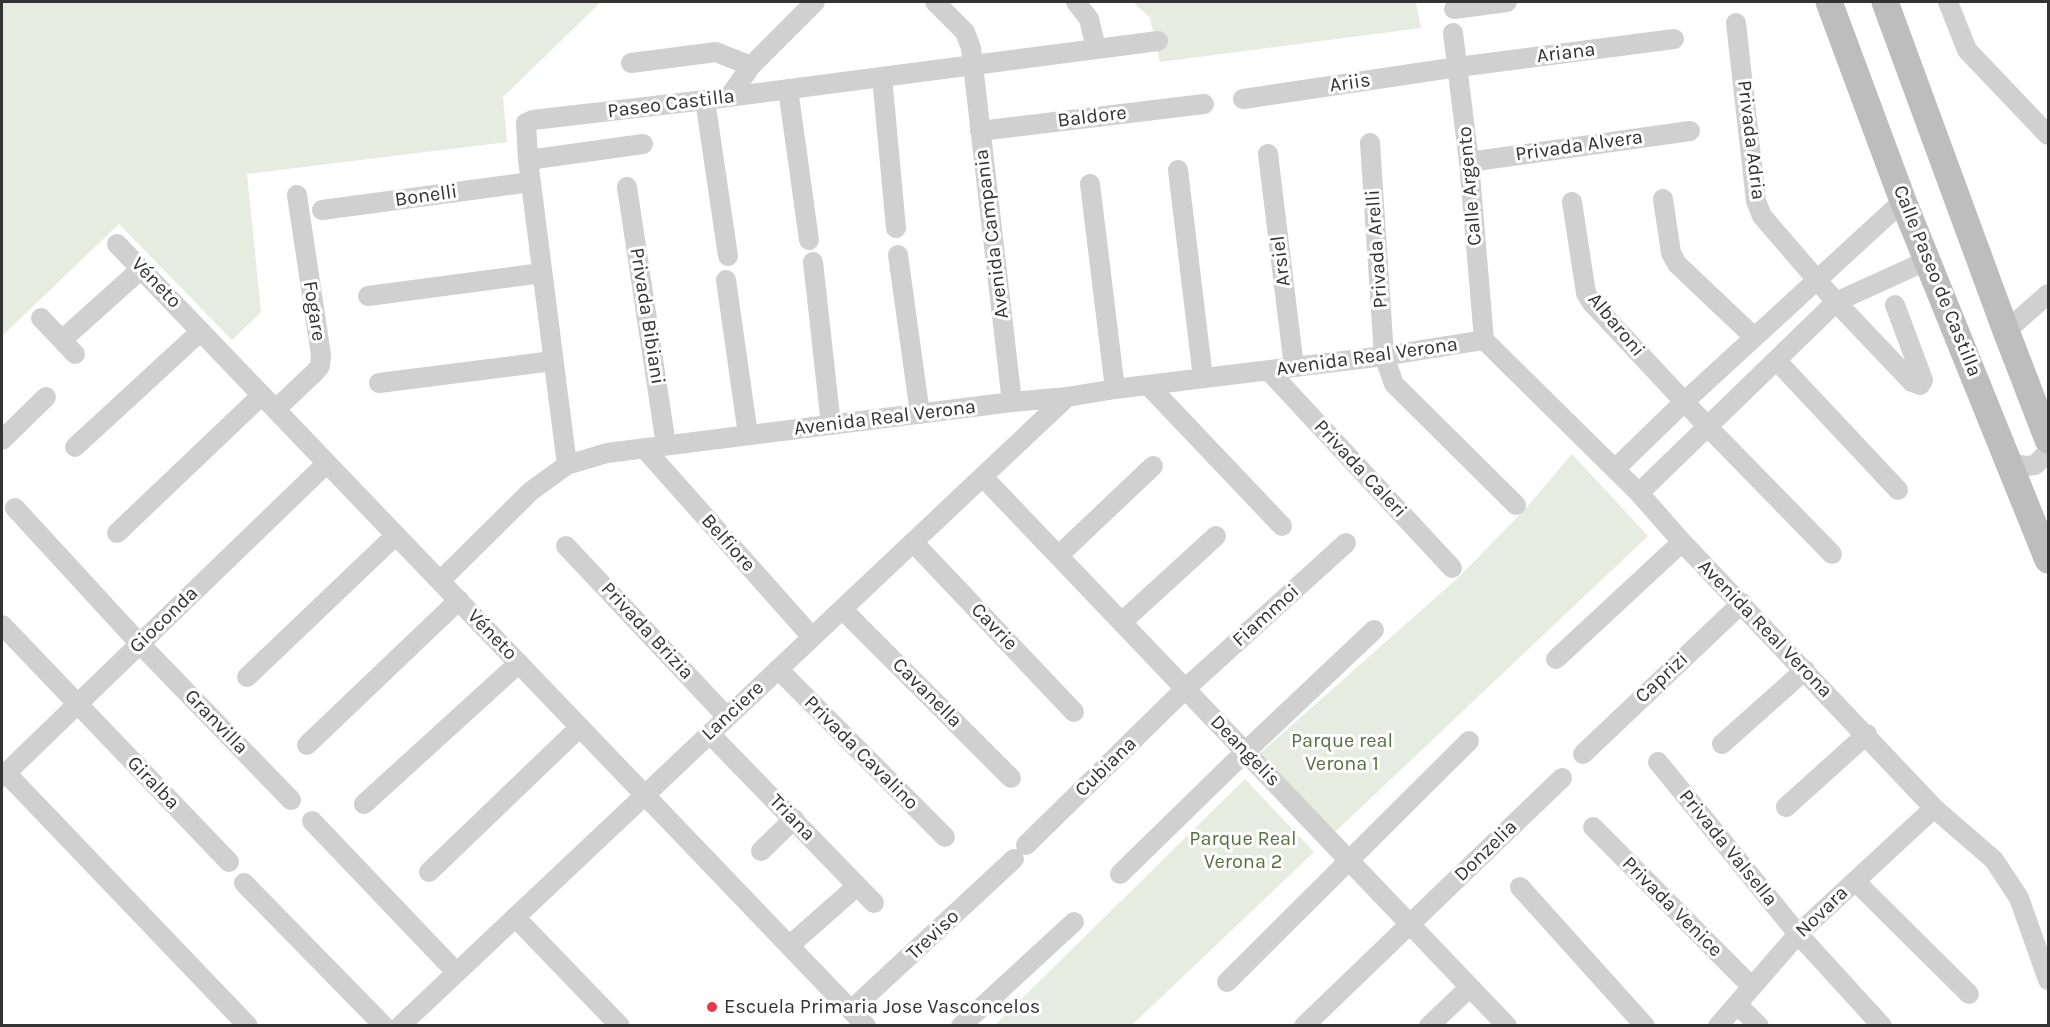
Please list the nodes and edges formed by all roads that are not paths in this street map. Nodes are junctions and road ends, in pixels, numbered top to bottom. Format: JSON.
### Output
{"nodes":[{"id":1,"x":815,"y":2,"type":"edge"},
{"id":2,"x":934,"y":2,"type":"edge"},
{"id":3,"x":1076,"y":2,"type":"edge"},
{"id":4,"x":1508,"y":2,"type":"edge"},
{"id":5,"x":1829,"y":2,"type":"edge"},
{"id":6,"x":1885,"y":2,"type":"edge"},
{"id":7,"x":1948,"y":2,"type":"edge"},
{"id":8,"x":1454,"y":9,"type":"dead end"},
{"id":9,"x":1736,"y":23,"type":"dead end"},
{"id":10,"x":1453,"y":33,"type":"dead end"},
{"id":11,"x":1674,"y":39,"type":"dead end"},
{"id":12,"x":1158,"y":41,"type":"dead end"},
{"id":13,"x":1095,"y":48,"type":"junction"},
{"id":14,"x":631,"y":63,"type":"dead end"},
{"id":15,"x":973,"y":65,"type":"junction"},
{"id":16,"x":751,"y":66,"type":"junction"},
{"id":17,"x":1458,"y":68,"type":"junction"},
{"id":18,"x":882,"y":77,"type":"junction"},
{"id":19,"x":788,"y":89,"type":"junction"},
{"id":20,"x":729,"y":97,"type":"junction"},
{"id":21,"x":1242,"y":99,"type":"dead end"},
{"id":22,"x":705,"y":100,"type":"junction"},
{"id":23,"x":1204,"y":104,"type":"dead end"},
{"id":24,"x":980,"y":131,"type":"junction"},
{"id":25,"x":1690,"y":131,"type":"dead end"},
{"id":26,"x":2049,"y":135,"type":"edge"},
{"id":27,"x":1370,"y":143,"type":"dead end"},
{"id":28,"x":643,"y":144,"type":"dead end"},
{"id":29,"x":1268,"y":154,"type":"dead end"},
{"id":30,"x":528,"y":160,"type":"junction"},
{"id":31,"x":1469,"y":162,"type":"junction"},
{"id":32,"x":1178,"y":170,"type":"dead end"},
{"id":33,"x":531,"y":182,"type":"junction"},
{"id":34,"x":1090,"y":184,"type":"dead end"},
{"id":35,"x":627,"y":187,"type":"dead end"},
{"id":36,"x":297,"y":195,"type":"dead end"},
{"id":37,"x":1663,"y":199,"type":"dead end"},
{"id":38,"x":1903,"y":201,"type":"junction"},
{"id":39,"x":1572,"y":202,"type":"dead end"},
{"id":40,"x":322,"y":210,"type":"dead end"},
{"id":41,"x":896,"y":228,"type":"dead end"},
{"id":42,"x":809,"y":240,"type":"dead end"},
{"id":43,"x":117,"y":244,"type":"dead end"},
{"id":44,"x":898,"y":255,"type":"dead end"},
{"id":45,"x":728,"y":256,"type":"dead end"},
{"id":46,"x":1928,"y":260,"type":"junction"},
{"id":47,"x":813,"y":262,"type":"dead end"},
{"id":48,"x":141,"y":268,"type":"junction"},
{"id":49,"x":542,"y":273,"type":"junction"},
{"id":50,"x":726,"y":280,"type":"dead end"},
{"id":51,"x":1817,"y":281,"type":"junction"},
{"id":52,"x":2049,"y":294,"type":"edge"},
{"id":53,"x":368,"y":297,"type":"dead end"},
{"id":54,"x":1836,"y":302,"type":"junction"},
{"id":55,"x":1895,"y":305,"type":"dead end"},
{"id":56,"x":41,"y":318,"type":"dead end"},
{"id":57,"x":201,"y":331,"type":"junction"},
{"id":58,"x":2006,"y":331,"type":"junction"},
{"id":59,"x":1754,"y":338,"type":"junction"},
{"id":60,"x":1484,"y":340,"type":"junction"},
{"id":61,"x":1384,"y":356,"type":"junction"},
{"id":62,"x":1776,"y":360,"type":"junction"},
{"id":63,"x":553,"y":361,"type":"junction"},
{"id":64,"x":1294,"y":367,"type":"junction"},
{"id":65,"x":1268,"y":370,"type":"junction"},
{"id":66,"x":1203,"y":378,"type":"junction"},
{"id":67,"x":379,"y":382,"type":"dead end"},
{"id":68,"x":1148,"y":385,"type":"junction"},
{"id":69,"x":1115,"y":389,"type":"junction"},
{"id":70,"x":46,"y":397,"type":"dead end"},
{"id":71,"x":1067,"y":397,"type":"junction"},
{"id":72,"x":269,"y":402,"type":"junction"},
{"id":73,"x":1011,"y":402,"type":"junction"},
{"id":74,"x":1684,"y":402,"type":"junction"},
{"id":75,"x":920,"y":414,"type":"junction"},
{"id":76,"x":831,"y":425,"type":"junction"},
{"id":77,"x":1707,"y":426,"type":"junction"},
{"id":78,"x":748,"y":435,"type":"junction"},
{"id":79,"x":2,"y":440,"type":"edge"},
{"id":80,"x":2049,"y":440,"type":"edge"},
{"id":81,"x":666,"y":446,"type":"junction"},
{"id":82,"x":75,"y":447,"type":"dead end"},
{"id":83,"x":644,"y":448,"type":"junction"},
{"id":84,"x":2049,"y":452,"type":"edge"},
{"id":85,"x":327,"y":463,"type":"junction"},
{"id":86,"x":2011,"y":463,"type":"junction"},
{"id":87,"x":567,"y":465,"type":"junction"},
{"id":88,"x":1152,"y":466,"type":"dead end"},
{"id":89,"x":1615,"y":468,"type":"junction"},
{"id":90,"x":983,"y":477,"type":"junction"},
{"id":91,"x":1898,"y":490,"type":"dead end"},
{"id":92,"x":1639,"y":493,"type":"junction"},
{"id":93,"x":1516,"y":505,"type":"dead end"},
{"id":94,"x":15,"y":508,"type":"dead end"},
{"id":95,"x":1282,"y":526,"type":"dead end"},
{"id":96,"x":117,"y":533,"type":"dead end"},
{"id":97,"x":396,"y":535,"type":"junction"},
{"id":98,"x":1216,"y":536,"type":"dead end"},
{"id":99,"x":913,"y":542,"type":"junction"},
{"id":100,"x":1682,"y":542,"type":"junction"},
{"id":101,"x":1346,"y":543,"type":"dead end"},
{"id":102,"x":566,"y":546,"type":"dead end"},
{"id":103,"x":1832,"y":554,"type":"dead end"},
{"id":104,"x":1058,"y":556,"type":"junction"},
{"id":105,"x":2049,"y":560,"type":"edge"},
{"id":106,"x":1452,"y":568,"type":"dead end"},
{"id":107,"x":440,"y":581,"type":"junction"},
{"id":108,"x":459,"y":600,"type":"junction"},
{"id":109,"x":1742,"y":603,"type":"junction"},
{"id":110,"x":842,"y":609,"type":"junction"},
{"id":111,"x":1122,"y":622,"type":"junction"},
{"id":112,"x":2,"y":625,"type":"edge"},
{"id":113,"x":1374,"y":630,"type":"dead end"},
{"id":114,"x":812,"y":637,"type":"junction"},
{"id":115,"x":140,"y":644,"type":"junction"},
{"id":116,"x":1556,"y":659,"type":"dead end"},
{"id":117,"x":519,"y":663,"type":"junction"},
{"id":118,"x":778,"y":669,"type":"junction"},
{"id":119,"x":1805,"y":670,"type":"junction"},
{"id":120,"x":248,"y":677,"type":"dead end"},
{"id":121,"x":1185,"y":689,"type":"junction"},
{"id":122,"x":76,"y":705,"type":"junction"},
{"id":123,"x":1074,"y":712,"type":"dead end"},
{"id":124,"x":727,"y":717,"type":"junction"},
{"id":125,"x":580,"y":726,"type":"junction"},
{"id":126,"x":710,"y":734,"type":"junction"},
{"id":127,"x":1867,"y":734,"type":"junction"},
{"id":128,"x":1469,"y":741,"type":"dead end"},
{"id":129,"x":1722,"y":744,"type":"dead end"},
{"id":130,"x":307,"y":745,"type":"dead end"},
{"id":131,"x":1245,"y":752,"type":"junction"},
{"id":132,"x":1583,"y":753,"type":"dead end"},
{"id":133,"x":1658,"y":762,"type":"dead end"},
{"id":134,"x":4,"y":775,"type":"edge"},
{"id":135,"x":1011,"y":778,"type":"dead end"},
{"id":136,"x":1562,"y":778,"type":"dead end"},
{"id":137,"x":645,"y":795,"type":"junction"},
{"id":138,"x":291,"y":800,"type":"dead end"},
{"id":139,"x":364,"y":804,"type":"dead end"},
{"id":140,"x":1786,"y":807,"type":"dead end"},
{"id":141,"x":1934,"y":808,"type":"junction"},
{"id":142,"x":794,"y":819,"type":"junction"},
{"id":143,"x":312,"y":821,"type":"dead end"},
{"id":144,"x":1593,"y":827,"type":"dead end"},
{"id":145,"x":945,"y":837,"type":"dead end"},
{"id":146,"x":761,"y":852,"type":"dead end"},
{"id":147,"x":1020,"y":852,"type":"joint"},
{"id":148,"x":1349,"y":861,"type":"junction"},
{"id":149,"x":229,"y":862,"type":"dead end"},
{"id":150,"x":429,"y":872,"type":"dead end"},
{"id":151,"x":1120,"y":874,"type":"dead end"},
{"id":152,"x":1855,"y":881,"type":"junction"},
{"id":153,"x":244,"y":883,"type":"dead end"},
{"id":154,"x":857,"y":886,"type":"junction"},
{"id":155,"x":1520,"y":887,"type":"dead end"},
{"id":156,"x":874,"y":903,"type":"dead end"},
{"id":157,"x":515,"y":917,"type":"junction"},
{"id":158,"x":1074,"y":922,"type":"dead end"},
{"id":159,"x":1410,"y":924,"type":"junction"},
{"id":160,"x":1798,"y":934,"type":"junction"},
{"id":161,"x":789,"y":946,"type":"junction"},
{"id":162,"x":456,"y":972,"type":"junction"},
{"id":163,"x":2049,"y":980,"type":"edge"},
{"id":164,"x":1227,"y":982,"type":"dead end"},
{"id":165,"x":1470,"y":987,"type":"junction"},
{"id":166,"x":1752,"y":987,"type":"junction"},
{"id":167,"x":1969,"y":994,"type":"dead end"},
{"id":168,"x":1737,"y":1004,"type":"junction"},
{"id":169,"x":851,"y":1010,"type":"junction"},
{"id":170,"x":248,"y":1026,"type":"edge"},
{"id":171,"x":384,"y":1026,"type":"edge"},
{"id":172,"x":399,"y":1026,"type":"edge"},
{"id":173,"x":620,"y":1026,"type":"edge"},
{"id":174,"x":866,"y":1026,"type":"edge"},
{"id":175,"x":961,"y":1026,"type":"edge"},
{"id":176,"x":1304,"y":1026,"type":"edge"},
{"id":177,"x":1429,"y":1026,"type":"edge"},
{"id":178,"x":1507,"y":1026,"type":"edge"},
{"id":179,"x":1646,"y":1026,"type":"edge"},
{"id":180,"x":1718,"y":1026,"type":"edge"},
{"id":181,"x":1759,"y":1026,"type":"edge"},
{"id":182,"x":1882,"y":1026,"type":"edge"}],
"edges":[{"from":1,"to":16,"type":"street"},
{"from":2,"to":15,"type":"street","name":"Avenida Campania"},
{"from":3,"to":13,"type":"street"},
{"from":4,"to":8,"type":"street"},
{"from":5,"to":38,"type":"street","name":"Calle Paseo de Castilla"},
{"from":6,"to":58,"type":"street"},
{"from":7,"to":26,"type":"street"},
{"from":9,"to":51,"type":"street","name":"Privada Adria"},
{"from":10,"to":17,"type":"street","name":"Calle Argento"},
{"from":11,"to":17,"type":"street","name":"Ariana"},
{"from":12,"to":13,"type":"street","name":"Paseo Castilla"},
{"from":13,"to":15,"type":"street","name":"Paseo Castilla"},
{"from":14,"to":16,"type":"street"},
{"from":15,"to":18,"type":"street","name":"Paseo Castilla"},
{"from":15,"to":24,"type":"street","name":"Avenida Campania"},
{"from":16,"to":20,"type":"street"},
{"from":17,"to":21,"type":"street","name":"Ariis"},
{"from":17,"to":31,"type":"street","name":"Calle Argento"},
{"from":18,"to":19,"type":"street","name":"Paseo Castilla"},
{"from":18,"to":41,"type":"street"},
{"from":19,"to":20,"type":"street","name":"Paseo Castilla"},
{"from":19,"to":42,"type":"street"},
{"from":20,"to":22,"type":"street","name":"Paseo Castilla"},
{"from":22,"to":30,"type":"street","name":"Paseo Castilla"},
{"from":22,"to":45,"type":"street"},
{"from":23,"to":24,"type":"street","name":"Baldore"},
{"from":24,"to":73,"type":"street","name":"Avenida Campania"},
{"from":25,"to":31,"type":"street","name":"Privada Alvera"},
{"from":27,"to":61,"type":"street","name":"Privada Arelli"},
{"from":28,"to":30,"type":"street"},
{"from":29,"to":64,"type":"street","name":"Arsiel"},
{"from":30,"to":33,"type":"street","name":"Paseo Castilla"},
{"from":31,"to":60,"type":"street","name":"Calle Argento"},
{"from":32,"to":66,"type":"street"},
{"from":33,"to":40,"type":"street","name":"Bonelli"},
{"from":33,"to":49,"type":"street","name":"Paseo Castilla"},
{"from":34,"to":69,"type":"street"},
{"from":35,"to":81,"type":"street","name":"Privada Bibiani"},
{"from":36,"to":72,"type":"street","name":"Fogare"},
{"from":37,"to":59,"type":"street"},
{"from":38,"to":46,"type":"street","name":"Calle Paseo de Castilla"},
{"from":38,"to":51,"type":"street"},
{"from":39,"to":74,"type":"street","name":"Albaroni"},
{"from":43,"to":48,"type":"street","name":"Véneto"},
{"from":44,"to":75,"type":"street"},
{"from":46,"to":54,"type":"street"},
{"from":46,"to":86,"type":"street","name":"Calle Paseo de Castilla"},
{"from":47,"to":76,"type":"street"},
{"from":48,"to":56,"type":"street"},
{"from":48,"to":57,"type":"street","name":"Véneto"},
{"from":49,"to":53,"type":"street"},
{"from":49,"to":63,"type":"street","name":"Paseo Castilla"},
{"from":50,"to":78,"type":"street"},
{"from":51,"to":54,"type":"street","name":"Privada Adria"},
{"from":51,"to":59,"type":"street"},
{"from":52,"to":58,"type":"street"},
{"from":54,"to":55,"type":"street","name":"Privada Adria"},
{"from":54,"to":62,"type":"street"},
{"from":57,"to":72,"type":"street","name":"Véneto"},
{"from":57,"to":82,"type":"street"},
{"from":58,"to":80,"type":"street"},
{"from":59,"to":74,"type":"street"},
{"from":60,"to":61,"type":"street","name":"Avenida Real Verona"},
{"from":60,"to":89,"type":"street","name":"Avenida Real Verona"},
{"from":61,"to":64,"type":"street","name":"Avenida Real Verona"},
{"from":61,"to":93,"type":"street","name":"Privada Arelli"},
{"from":62,"to":77,"type":"street"},
{"from":62,"to":91,"type":"street"},
{"from":63,"to":67,"type":"street"},
{"from":63,"to":87,"type":"street","name":"Paseo Castilla"},
{"from":64,"to":65,"type":"street","name":"Avenida Real Verona"},
{"from":65,"to":66,"type":"street","name":"Avenida Real Verona"},
{"from":65,"to":106,"type":"street","name":"Privada Caleri"},
{"from":66,"to":68,"type":"street","name":"Avenida Real Verona"},
{"from":68,"to":69,"type":"street","name":"Avenida Real Verona"},
{"from":68,"to":95,"type":"street"},
{"from":69,"to":71,"type":"street","name":"Avenida Real Verona"},
{"from":70,"to":79,"type":"street"},
{"from":71,"to":73,"type":"street","name":"Avenida Real Verona"},
{"from":71,"to":90,"type":"street","name":"Lanciere"},
{"from":72,"to":85,"type":"street","name":"Véneto"},
{"from":72,"to":96,"type":"street"},
{"from":73,"to":75,"type":"street","name":"Avenida Real Verona"},
{"from":74,"to":77,"type":"street","name":"Albaroni"},
{"from":74,"to":89,"type":"street"},
{"from":75,"to":76,"type":"street","name":"Avenida Real Verona"},
{"from":76,"to":78,"type":"street","name":"Avenida Real Verona"},
{"from":77,"to":92,"type":"street"},
{"from":77,"to":103,"type":"street","name":"Albaroni"},
{"from":78,"to":81,"type":"street","name":"Avenida Real Verona"},
{"from":81,"to":83,"type":"street","name":"Avenida Real Verona"},
{"from":83,"to":87,"type":"street","name":"Avenida Real Verona"},
{"from":83,"to":114,"type":"street","name":"Belfiore"},
{"from":84,"to":86,"type":"street"},
{"from":85,"to":97,"type":"street","name":"Véneto"},
{"from":85,"to":115,"type":"street","name":"Gioconda"},
{"from":86,"to":105,"type":"street","name":"Calle Paseo de Castilla"},
{"from":87,"to":107,"type":"street","name":"Avenida Real Verona"},
{"from":88,"to":104,"type":"street"},
{"from":89,"to":92,"type":"street","name":"Avenida Real Verona"},
{"from":90,"to":99,"type":"street","name":"Lanciere"},
{"from":90,"to":104,"type":"street","name":"Deangelis"},
{"from":92,"to":100,"type":"street","name":"Avenida Real Verona"},
{"from":94,"to":115,"type":"street","name":"Granvilla"},
{"from":97,"to":107,"type":"street","name":"Véneto"},
{"from":97,"to":120,"type":"street"},
{"from":98,"to":111,"type":"street"},
{"from":99,"to":110,"type":"street","name":"Lanciere"},
{"from":99,"to":123,"type":"street","name":"Cavrie"},
{"from":100,"to":109,"type":"street","name":"Avenida Real Verona"},
{"from":100,"to":116,"type":"street"},
{"from":101,"to":121,"type":"street","name":"Fiammoi"},
{"from":102,"to":124,"type":"street","name":"Privada Brizia"},
{"from":104,"to":111,"type":"street","name":"Deangelis"},
{"from":107,"to":108,"type":"street","name":"Véneto"},
{"from":108,"to":117,"type":"street","name":"Véneto"},
{"from":108,"to":130,"type":"street"},
{"from":109,"to":119,"type":"street","name":"Avenida Real Verona"},
{"from":109,"to":132,"type":"street","name":"Caprizi"},
{"from":110,"to":114,"type":"street","name":"Lanciere"},
{"from":110,"to":135,"type":"street","name":"Cavanella"},
{"from":111,"to":121,"type":"street","name":"Deangelis"},
{"from":112,"to":122,"type":"street","name":"Giralba"},
{"from":113,"to":131,"type":"street"},
{"from":114,"to":118,"type":"street","name":"Lanciere"},
{"from":115,"to":122,"type":"street","name":"Gioconda"},
{"from":115,"to":138,"type":"street","name":"Granvilla"},
{"from":117,"to":125,"type":"street","name":"Véneto"},
{"from":117,"to":139,"type":"street"},
{"from":118,"to":124,"type":"street","name":"Lanciere"},
{"from":118,"to":145,"type":"street","name":"Privada Cavalino"},
{"from":119,"to":127,"type":"street","name":"Avenida Real Verona"},
{"from":119,"to":129,"type":"street"},
{"from":121,"to":131,"type":"street","name":"Deangelis"},
{"from":121,"to":147,"type":"street","name":"Cubiana"},
{"from":122,"to":134,"type":"street","name":"Gioconda"},
{"from":122,"to":149,"type":"street","name":"Giralba"},
{"from":124,"to":126,"type":"street","name":"Lanciere"},
{"from":125,"to":137,"type":"street","name":"Véneto"},
{"from":125,"to":150,"type":"street"},
{"from":126,"to":137,"type":"street","name":"Lanciere"},
{"from":126,"to":142,"type":"street","name":"Triana"},
{"from":127,"to":140,"type":"street"},
{"from":127,"to":141,"type":"street","name":"Avenida Real Verona"},
{"from":128,"to":148,"type":"street"},
{"from":131,"to":148,"type":"street","name":"Deangelis"},
{"from":131,"to":151,"type":"street"},
{"from":133,"to":160,"type":"street","name":"Privada Valsella"},
{"from":134,"to":170,"type":"street"},
{"from":136,"to":159,"type":"street","name":"Donzelia"},
{"from":137,"to":157,"type":"street","name":"Lanciere"},
{"from":137,"to":161,"type":"street","name":"Véneto"},
{"from":141,"to":152,"type":"street","name":"Novara"},
{"from":141,"to":163,"type":"street","name":"Avenida Real Verona"},
{"from":142,"to":146,"type":"street"},
{"from":142,"to":154,"type":"street","name":"Triana"},
{"from":143,"to":162,"type":"street"},
{"from":144,"to":166,"type":"street","name":"Privada Venice"},
{"from":147,"to":169,"type":"street","name":"Treviso"},
{"from":148,"to":159,"type":"street","name":"Deangelis"},
{"from":148,"to":164,"type":"street"},
{"from":152,"to":160,"type":"street","name":"Novara"},
{"from":152,"to":167,"type":"street"},
{"from":153,"to":171,"type":"street"},
{"from":154,"to":156,"type":"street","name":"Triana"},
{"from":154,"to":161,"type":"street"},
{"from":155,"to":179,"type":"street"},
{"from":157,"to":162,"type":"street","name":"Lanciere"},
{"from":157,"to":173,"type":"street"},
{"from":158,"to":175,"type":"street"},
{"from":159,"to":165,"type":"street","name":"Deangelis"},
{"from":159,"to":176,"type":"street","name":"Donzelia"},
{"from":160,"to":166,"type":"street","name":"Novara"},
{"from":160,"to":182,"type":"street","name":"Privada Valsella"},
{"from":161,"to":169,"type":"street","name":"Véneto"},
{"from":162,"to":172,"type":"street","name":"Lanciere"},
{"from":165,"to":177,"type":"street"},
{"from":165,"to":178,"type":"street","name":"Deangelis"},
{"from":166,"to":168,"type":"street","name":"Novara"},
{"from":168,"to":180,"type":"street","name":"Novara"},
{"from":168,"to":181,"type":"street"},
{"from":169,"to":174,"type":"street","name":"Véneto"}]}
